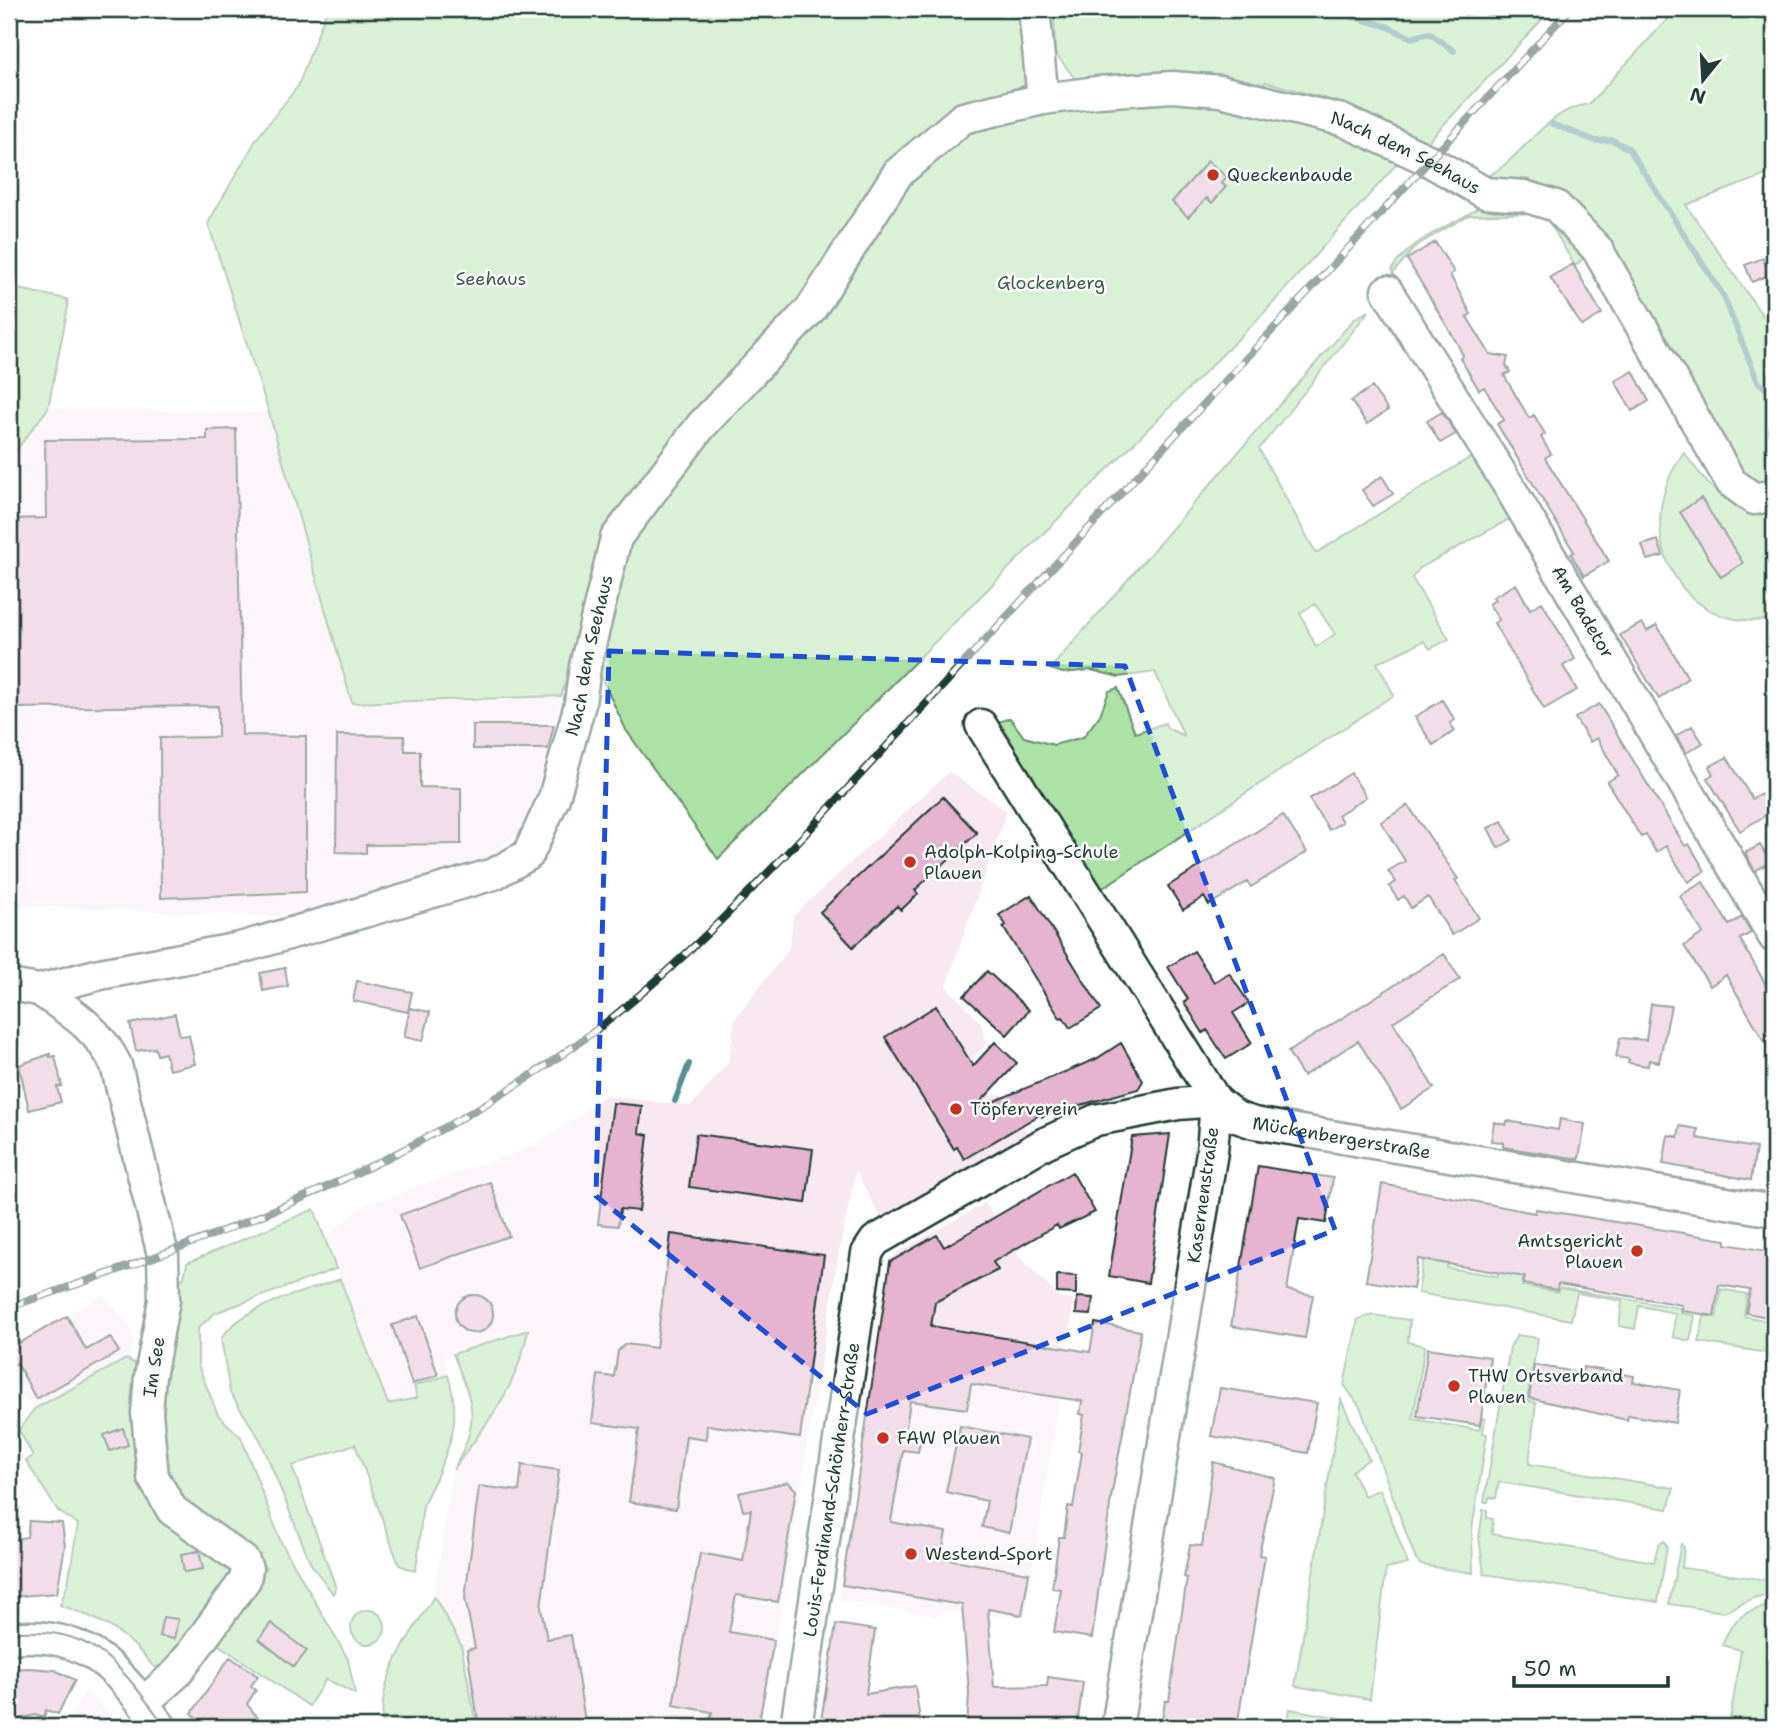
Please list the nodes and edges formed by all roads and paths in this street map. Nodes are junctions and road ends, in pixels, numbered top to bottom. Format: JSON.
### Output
{"nodes":[{"id":1,"x":1034,"y":9,"type":"edge"},
{"id":2,"x":1043,"y":99,"type":"junction"},
{"id":3,"x":1387,"y":291,"type":"dead end"},
{"id":4,"x":1774,"y":495,"type":"edge"},
{"id":5,"x":981,"y":725,"type":"dead end"},
{"id":6,"x":1774,"y":937,"type":"edge"},
{"id":7,"x":9,"y":985,"type":"edge"},
{"id":8,"x":40,"y":990,"type":"junction"},
{"id":9,"x":1216,"y":1101,"type":"junction"},
{"id":10,"x":1774,"y":1211,"type":"edge"},
{"id":11,"x":9,"y":1638,"type":"edge"},
{"id":12,"x":143,"y":1703,"type":"junction"},
{"id":13,"x":161,"y":1727,"type":"edge"},
{"id":14,"x":796,"y":1727,"type":"edge"},
{"id":15,"x":1117,"y":1727,"type":"edge"}],
"edges":[{"from":1,"to":2,"type":"street"},
{"from":2,"to":4,"type":"street","name":"Nach dem Seehaus"},
{"from":2,"to":8,"type":"street","name":"Nach dem Seehaus"},
{"from":3,"to":6,"type":"street","name":"Am Badetor"},
{"from":5,"to":9,"type":"street","name":"Kasernenstraße"},
{"from":7,"to":8,"type":"street","name":"Nach dem Seehaus"},
{"from":8,"to":12,"type":"street","name":"Im See"},
{"from":9,"to":10,"type":"street","name":"Mückenbergerstraße"},
{"from":9,"to":14,"type":"street","name":"Louis-Ferdinand-Schönherr-Straße"},
{"from":9,"to":15,"type":"street","name":"Kasernenstraße"},
{"from":11,"to":12,"type":"street"},
{"from":12,"to":13,"type":"street"}]}
